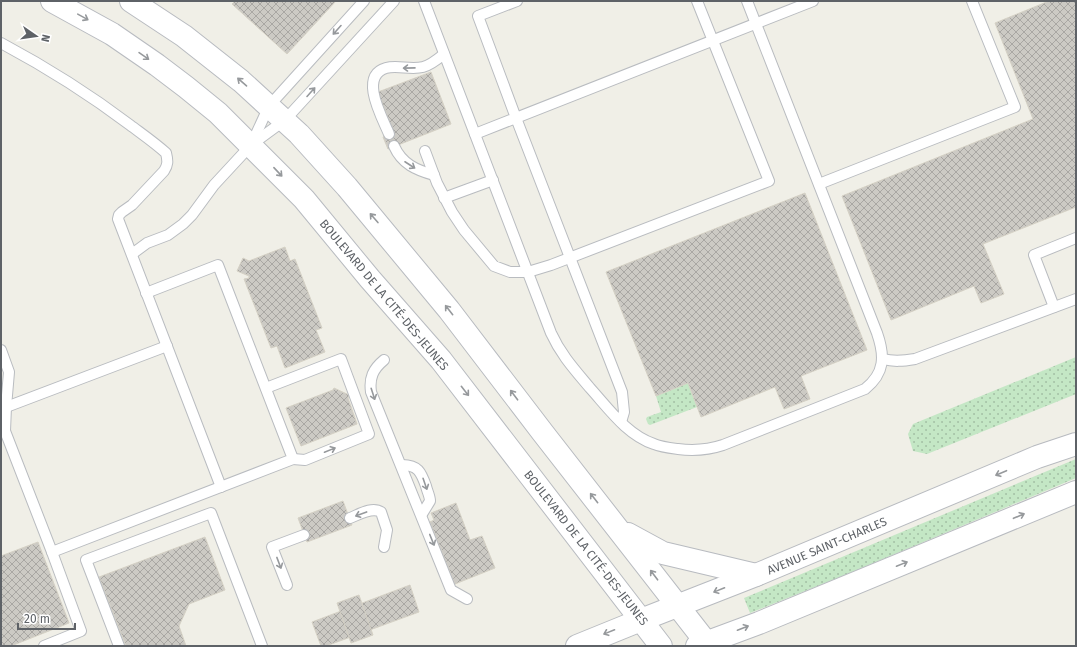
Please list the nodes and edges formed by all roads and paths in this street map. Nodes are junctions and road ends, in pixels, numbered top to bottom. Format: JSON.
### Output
{"nodes":[{"id":1,"x":52,"y":1,"type":"edge"},
{"id":2,"x":131,"y":1,"type":"edge"},
{"id":3,"x":364,"y":1,"type":"edge"},
{"id":4,"x":394,"y":1,"type":"edge"},
{"id":5,"x":424,"y":1,"type":"edge"},
{"id":6,"x":517,"y":1,"type":"edge"},
{"id":7,"x":697,"y":1,"type":"edge"},
{"id":8,"x":747,"y":1,"type":"edge"},
{"id":9,"x":813,"y":1,"type":"edge"},
{"id":10,"x":976,"y":2,"type":"edge"},
{"id":11,"x":756,"y":24,"type":"junction"},
{"id":12,"x":713,"y":40,"type":"junction"},
{"id":13,"x":1,"y":43,"type":"edge"},
{"id":14,"x":444,"y":54,"type":"junction"},
{"id":15,"x":269,"y":106,"type":"junction"},
{"id":16,"x":516,"y":118,"type":"junction"},
{"id":17,"x":285,"y":120,"type":"junction"},
{"id":18,"x":389,"y":134,"type":"dead end"},
{"id":19,"x":475,"y":134,"type":"junction"},
{"id":20,"x":251,"y":145,"type":"junction"},
{"id":21,"x":394,"y":146,"type":"dead end"},
{"id":22,"x":425,"y":151,"type":"dead end"},
{"id":23,"x":434,"y":175,"type":"junction"},
{"id":24,"x":492,"y":180,"type":"junction"},
{"id":25,"x":819,"y":184,"type":"junction"},
{"id":26,"x":444,"y":198,"type":"junction"},
{"id":27,"x":1076,"y":238,"type":"edge"},
{"id":28,"x":132,"y":254,"type":"junction"},
{"id":29,"x":570,"y":259,"type":"junction"},
{"id":30,"x":528,"y":272,"type":"junction"},
{"id":31,"x":146,"y":293,"type":"junction"},
{"id":32,"x":1076,"y":299,"type":"edge"},
{"id":33,"x":1054,"y":307,"type":"junction"},
{"id":34,"x":167,"y":346,"type":"junction"},
{"id":35,"x":1,"y":350,"type":"edge"},
{"id":36,"x":883,"y":359,"type":"junction"},
{"id":37,"x":384,"y":360,"type":"dead end"},
{"id":38,"x":266,"y":388,"type":"junction"},
{"id":39,"x":3,"y":408,"type":"edge"},
{"id":40,"x":621,"y":422,"type":"junction"},
{"id":41,"x":1076,"y":444,"type":"edge"},
{"id":42,"x":293,"y":459,"type":"junction"},
{"id":43,"x":402,"y":465,"type":"junction"},
{"id":44,"x":221,"y":487,"type":"junction"},
{"id":45,"x":1076,"y":492,"type":"edge"},
{"id":46,"x":422,"y":514,"type":"junction"},
{"id":47,"x":350,"y":518,"type":"dead end"},
{"id":48,"x":618,"y":528,"type":"junction"},
{"id":49,"x":304,"y":535,"type":"dead end"},
{"id":50,"x":384,"y":547,"type":"dead end"},
{"id":51,"x":52,"y":552,"type":"junction"},
{"id":52,"x":756,"y":575,"type":"junction"},
{"id":53,"x":287,"y":585,"type":"dead end"},
{"id":54,"x":467,"y":599,"type":"dead end"},
{"id":55,"x":678,"y":606,"type":"junction"},
{"id":56,"x":641,"y":620,"type":"junction"},
{"id":57,"x":704,"y":645,"type":"edge"},
{"id":58,"x":44,"y":646,"type":"edge"},
{"id":59,"x":119,"y":646,"type":"edge"},
{"id":60,"x":262,"y":646,"type":"edge"},
{"id":61,"x":577,"y":646,"type":"edge"},
{"id":62,"x":661,"y":646,"type":"edge"}],
"edges":[{"from":1,"to":20,"type":"main road","name":"BOULEVARD DE LA CITÉ-DES-JEUNES","one_way":true},
{"from":15,"to":2,"type":"main road","one_way":true},
{"from":3,"to":15,"type":"lane","one_way":true},
{"from":17,"to":4,"type":"lane","one_way":true},
{"from":5,"to":14,"type":"lane"},
{"from":6,"to":16,"type":"lane"},
{"from":7,"to":12,"type":"lane"},
{"from":8,"to":11,"type":"lane"},
{"from":9,"to":11,"type":"lane"},
{"from":10,"to":25,"type":"lane"},
{"from":11,"to":12,"type":"lane"},
{"from":11,"to":25,"type":"lane"},
{"from":12,"to":16,"type":"lane"},
{"from":12,"to":29,"type":"lane"},
{"from":13,"to":28,"type":"lane"},
{"from":14,"to":18,"type":"lane","one_way":true},
{"from":14,"to":19,"type":"lane"},
{"from":15,"to":17,"type":"main road"},
{"from":15,"to":20,"type":"lane"},
{"from":16,"to":19,"type":"lane"},
{"from":16,"to":29,"type":"lane"},
{"from":17,"to":20,"type":"lane"},
{"from":48,"to":17,"type":"main road","one_way":true},
{"from":19,"to":24,"type":"lane"},
{"from":20,"to":28,"type":"lane"},
{"from":20,"to":56,"type":"main road","name":"BOULEVARD DE LA CITÉ-DES-JEUNES","one_way":true},
{"from":21,"to":23,"type":"lane","one_way":true},
{"from":22,"to":23,"type":"lane"},
{"from":23,"to":26,"type":"lane"},
{"from":24,"to":26,"type":"lane"},
{"from":24,"to":30,"type":"lane"},
{"from":25,"to":36,"type":"lane"},
{"from":26,"to":30,"type":"lane"},
{"from":27,"to":33,"type":"lane"},
{"from":28,"to":31,"type":"lane"},
{"from":29,"to":30,"type":"lane"},
{"from":29,"to":40,"type":"lane"},
{"from":30,"to":40,"type":"lane"},
{"from":31,"to":34,"type":"lane"},
{"from":31,"to":38,"type":"lane"},
{"from":32,"to":33,"type":"lane"},
{"from":33,"to":36,"type":"lane"},
{"from":34,"to":39,"type":"lane"},
{"from":34,"to":44,"type":"lane"},
{"from":35,"to":39,"type":"lane"},
{"from":36,"to":40,"type":"lane"},
{"from":37,"to":43,"type":"lane","one_way":true},
{"from":38,"to":42,"type":"lane"},
{"from":42,"to":38,"type":"lane","one_way":true},
{"from":39,"to":51,"type":"lane"},
{"from":41,"to":52,"type":"main road","name":"AVENUE SAINT-CHARLES","one_way":true},
{"from":42,"to":44,"type":"lane"},
{"from":43,"to":46,"type":"lane"},
{"from":43,"to":46,"type":"lane","one_way":true},
{"from":44,"to":51,"type":"lane"},
{"from":57,"to":45,"type":"main road","one_way":true},
{"from":46,"to":54,"type":"lane","one_way":true},
{"from":50,"to":47,"type":"lane","one_way":true},
{"from":48,"to":52,"type":"main road"},
{"from":55,"to":48,"type":"main road","one_way":true},
{"from":49,"to":53,"type":"lane","one_way":true},
{"from":51,"to":58,"type":"lane"},
{"from":52,"to":55,"type":"main road","name":"AVENUE SAINT-CHARLES","one_way":true},
{"from":55,"to":56,"type":"main road","name":"AVENUE SAINT-CHARLES"},
{"from":55,"to":57,"type":"main road"},
{"from":56,"to":61,"type":"main road","name":"AVENUE SAINT-CHARLES","one_way":true},
{"from":56,"to":62,"type":"main road","name":"BOULEVARD DE LA CITÉ-DES-JEUNES"},
{"from":59,"to":60,"type":"lane"}]}
